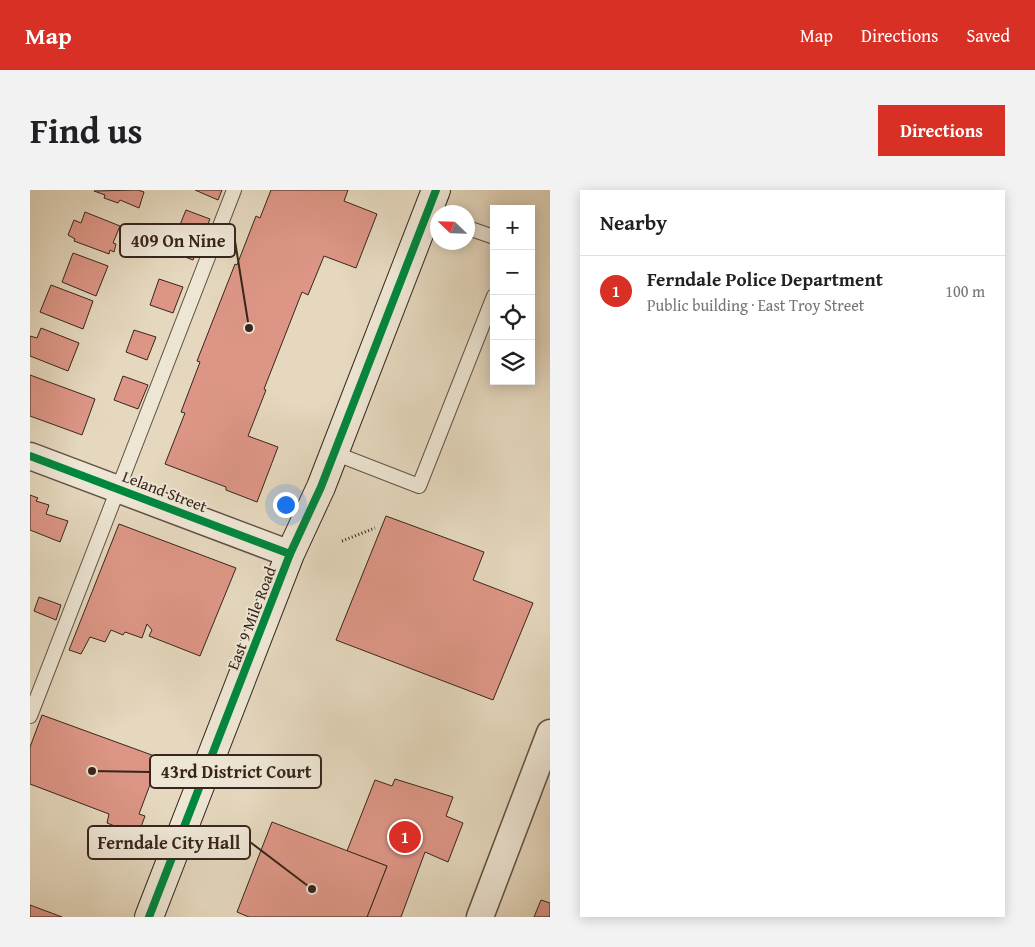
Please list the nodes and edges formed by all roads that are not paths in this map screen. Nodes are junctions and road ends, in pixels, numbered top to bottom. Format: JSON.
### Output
{"nodes":[{"id":1,"x":234,"y":190,"type":"edge"},
{"id":2,"x":430,"y":214,"type":"edge"},
{"id":3,"x":475,"y":230,"type":"edge"},
{"id":4,"x":490,"y":236,"type":"edge"},
{"id":5,"x":490,"y":306,"type":"edge"},
{"id":6,"x":334,"y":453,"type":"junction"},
{"id":7,"x":30,"y":456,"type":"edge"},
{"id":8,"x":118,"y":488,"type":"junction"},
{"id":9,"x":290,"y":554,"type":"junction"},
{"id":10,"x":30,"y":716,"type":"edge"},
{"id":11,"x":550,"y":734,"type":"edge"},
{"id":12,"x":149,"y":917,"type":"edge"},
{"id":13,"x":480,"y":917,"type":"edge"}],
"edges":[{"from":1,"to":8,"type":"lane"},
{"from":2,"to":6,"type":"main road","name":"East 9 Mile Road"},
{"from":3,"to":4,"type":"lane"},
{"from":5,"to":6,"type":"lane"},
{"from":6,"to":9,"type":"main road","name":"East 9 Mile Road"},
{"from":7,"to":8,"type":"street","name":"Leland Street"},
{"from":8,"to":9,"type":"street","name":"Leland Street"},
{"from":8,"to":10,"type":"lane"},
{"from":9,"to":12,"type":"main road","name":"East 9 Mile Road"},
{"from":11,"to":13,"type":"street"}]}
